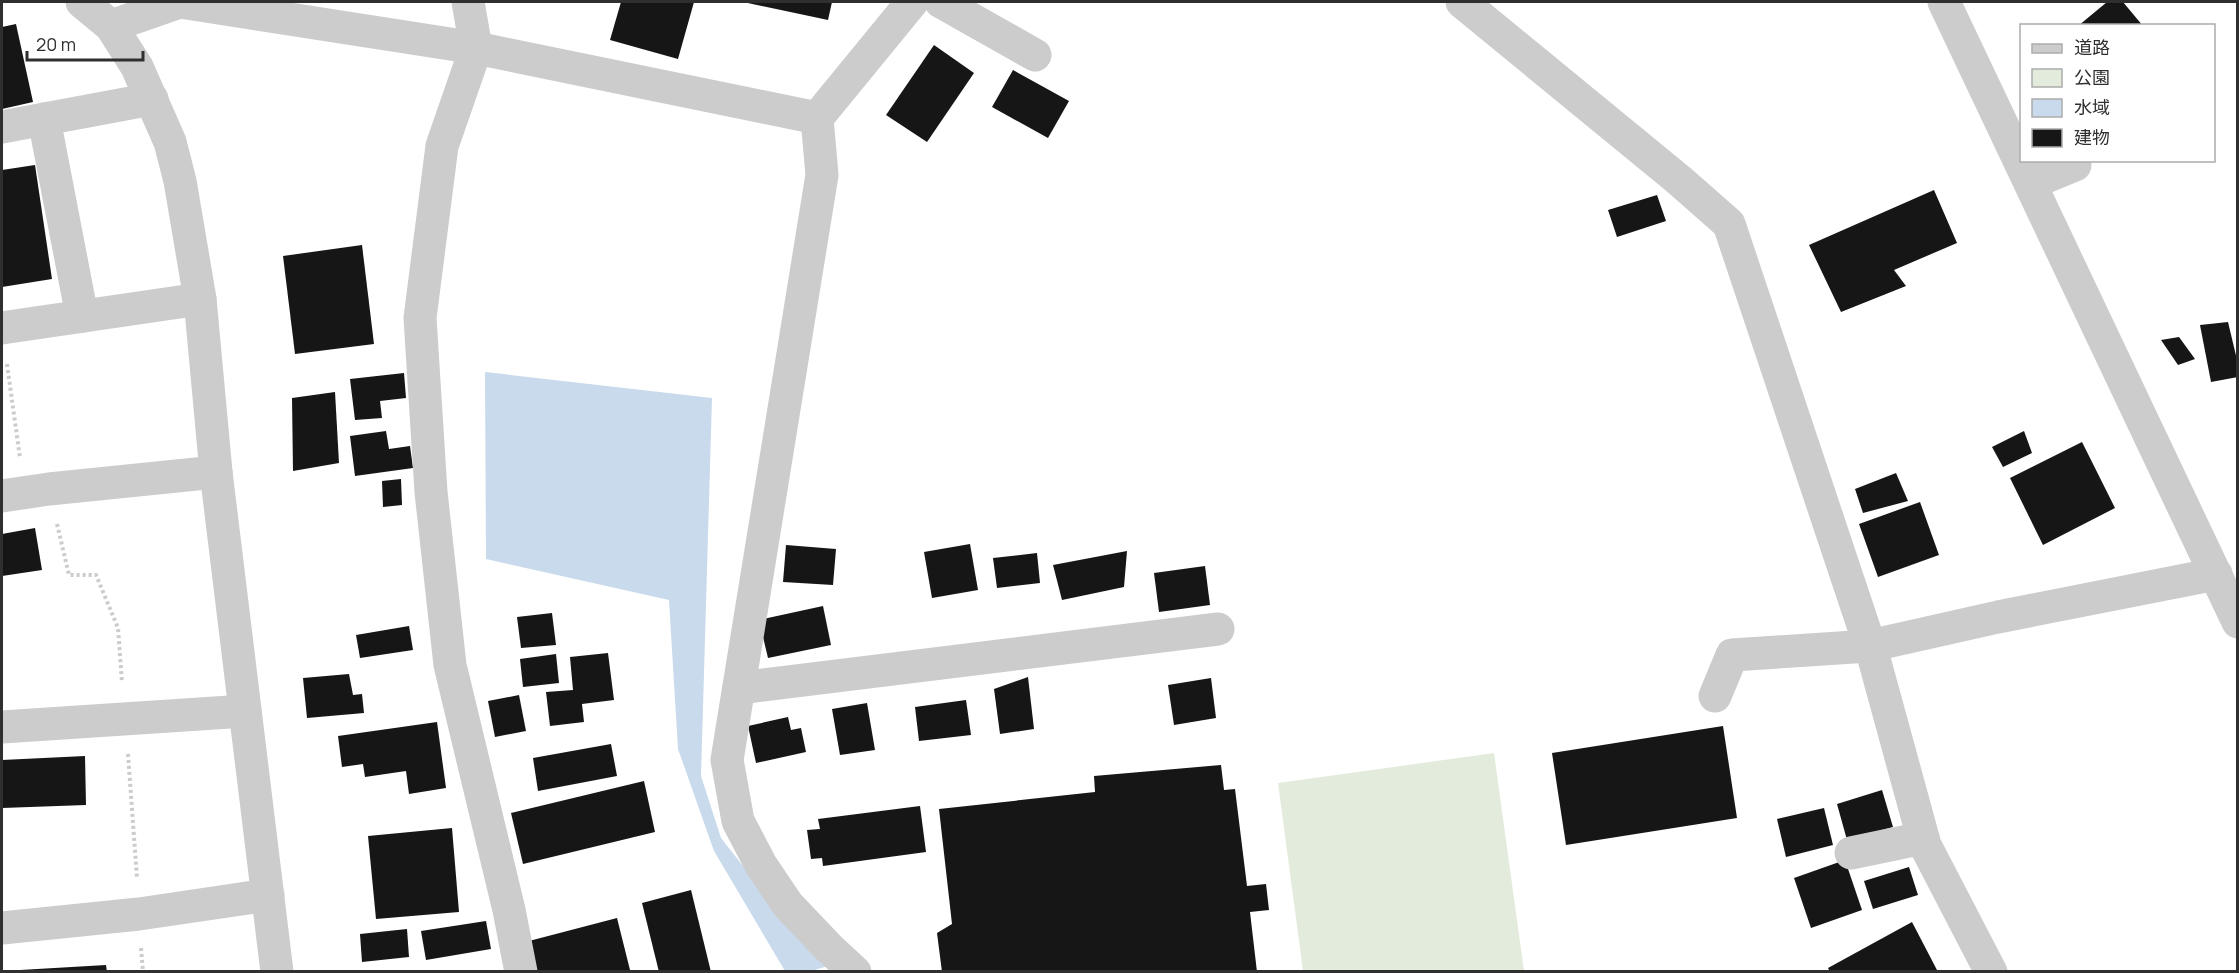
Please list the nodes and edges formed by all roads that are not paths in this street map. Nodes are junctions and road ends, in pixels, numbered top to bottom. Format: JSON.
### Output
{"nodes":[{"id":1,"x":82,"y":2,"type":"edge"},
{"id":2,"x":468,"y":2,"type":"edge"},
{"id":3,"x":912,"y":2,"type":"edge"},
{"id":4,"x":941,"y":2,"type":"edge"},
{"id":5,"x":1462,"y":2,"type":"edge"},
{"id":6,"x":1944,"y":2,"type":"edge"},
{"id":7,"x":111,"y":26,"type":"junction"},
{"id":8,"x":476,"y":48,"type":"junction"},
{"id":9,"x":1035,"y":55,"type":"dead end"},
{"id":10,"x":152,"y":99,"type":"junction"},
{"id":11,"x":817,"y":118,"type":"junction"},
{"id":12,"x":44,"y":119,"type":"junction"},
{"id":13,"x":2,"y":127,"type":"edge"},
{"id":14,"x":2020,"y":160,"type":"edge"},
{"id":15,"x":2021,"y":162,"type":"edge"},
{"id":16,"x":2075,"y":165,"type":"dead end"},
{"id":17,"x":2031,"y":183,"type":"junction"},
{"id":18,"x":200,"y":299,"type":"junction"},
{"id":19,"x":82,"y":316,"type":"junction"},
{"id":20,"x":2,"y":328,"type":"edge"},
{"id":21,"x":216,"y":472,"type":"junction"},
{"id":22,"x":25,"y":493,"type":"edge"},
{"id":23,"x":2216,"y":574,"type":"junction"},
{"id":24,"x":2238,"y":622,"type":"edge"},
{"id":25,"x":1218,"y":629,"type":"dead end"},
{"id":26,"x":1869,"y":646,"type":"junction"},
{"id":27,"x":739,"y":687,"type":"junction"},
{"id":28,"x":1715,"y":696,"type":"dead end"},
{"id":29,"x":245,"y":711,"type":"junction"},
{"id":30,"x":2,"y":727,"type":"edge"},
{"id":31,"x":1923,"y":838,"type":"junction"},
{"id":32,"x":1851,"y":853,"type":"dead end"},
{"id":33,"x":268,"y":895,"type":"junction"},
{"id":34,"x":2,"y":928,"type":"edge"},
{"id":35,"x":277,"y":972,"type":"edge"},
{"id":36,"x":521,"y":972,"type":"edge"},
{"id":37,"x":855,"y":972,"type":"edge"},
{"id":38,"x":1991,"y":972,"type":"edge"}],
"edges":[{"from":1,"to":7,"type":"street"},
{"from":2,"to":8,"type":"street"},
{"from":3,"to":11,"type":"street"},
{"from":4,"to":9,"type":"street"},
{"from":5,"to":26,"type":"street"},
{"from":6,"to":14,"type":"street"},
{"from":7,"to":8,"type":"street"},
{"from":7,"to":10,"type":"street"},
{"from":8,"to":11,"type":"street"},
{"from":8,"to":36,"type":"street"},
{"from":10,"to":12,"type":"street"},
{"from":10,"to":18,"type":"street"},
{"from":11,"to":27,"type":"street"},
{"from":12,"to":13,"type":"street"},
{"from":12,"to":19,"type":"street"},
{"from":15,"to":17,"type":"street"},
{"from":16,"to":17,"type":"street"},
{"from":17,"to":23,"type":"street"},
{"from":18,"to":19,"type":"street"},
{"from":18,"to":21,"type":"street"},
{"from":19,"to":20,"type":"street"},
{"from":21,"to":22,"type":"street"},
{"from":21,"to":29,"type":"street"},
{"from":23,"to":24,"type":"street"},
{"from":23,"to":26,"type":"street"},
{"from":25,"to":27,"type":"street"},
{"from":26,"to":28,"type":"street"},
{"from":26,"to":31,"type":"street"},
{"from":27,"to":37,"type":"street"},
{"from":29,"to":30,"type":"street"},
{"from":29,"to":33,"type":"street"},
{"from":31,"to":32,"type":"street"},
{"from":31,"to":38,"type":"street"},
{"from":33,"to":34,"type":"street"},
{"from":33,"to":35,"type":"street"}]}
